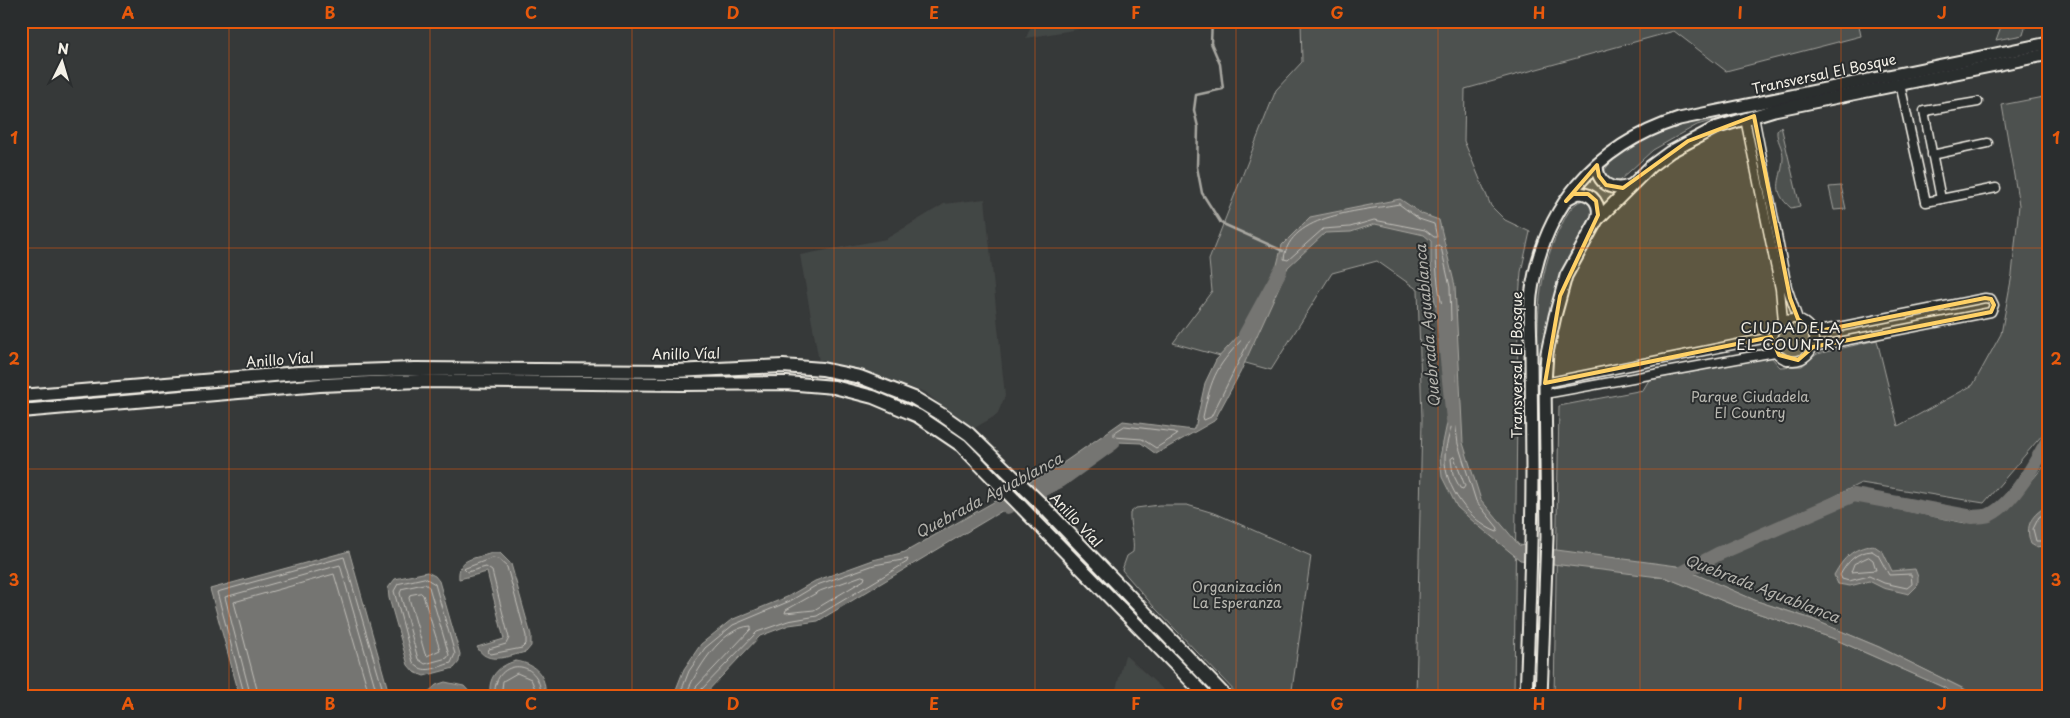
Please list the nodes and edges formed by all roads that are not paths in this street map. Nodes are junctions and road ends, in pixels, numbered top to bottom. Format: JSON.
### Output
{"nodes":[{"id":1,"x":2049,"y":44,"type":"edge"},
{"id":2,"x":2049,"y":54,"type":"edge"},
{"id":3,"x":1900,"y":84,"type":"junction"},
{"id":4,"x":1978,"y":102,"type":"dead end"},
{"id":5,"x":1750,"y":118,"type":"junction"},
{"id":6,"x":1988,"y":143,"type":"dead end"},
{"id":7,"x":1932,"y":155,"type":"junction"},
{"id":8,"x":1597,"y":165,"type":"junction"},
{"id":9,"x":1629,"y":186,"type":"junction"},
{"id":10,"x":1996,"y":188,"type":"dead end"},
{"id":11,"x":1941,"y":199,"type":"junction"},
{"id":12,"x":1566,"y":201,"type":"junction"},
{"id":13,"x":1596,"y":220,"type":"junction"},
{"id":14,"x":1798,"y":319,"type":"junction"},
{"id":15,"x":1783,"y":321,"type":"junction"},
{"id":16,"x":1813,"y":332,"type":"junction"},
{"id":17,"x":1772,"y":337,"type":"junction"},
{"id":18,"x":1813,"y":347,"type":"junction"},
{"id":19,"x":1776,"y":352,"type":"junction"},
{"id":20,"x":1545,"y":389,"type":"junction"},
{"id":21,"x":21,"y":396,"type":"edge"},
{"id":22,"x":21,"y":411,"type":"edge"},
{"id":23,"x":1206,"y":697,"type":"edge"},
{"id":24,"x":1226,"y":697,"type":"edge"},
{"id":25,"x":1526,"y":697,"type":"edge"},
{"id":26,"x":1541,"y":697,"type":"edge"}],
"edges":[{"from":1,"to":8,"type":"main road","name":"Transversal El Bosque"},
{"from":2,"to":3,"type":"main road","name":"Transversal El Bosque"},
{"from":3,"to":5,"type":"main road","name":"Transversal El Bosque"},
{"from":3,"to":11,"type":"street"},
{"from":4,"to":7,"type":"street"},
{"from":5,"to":9,"type":"main road","name":"Transversal El Bosque"},
{"from":5,"to":14,"type":"street"},
{"from":5,"to":15,"type":"street"},
{"from":6,"to":7,"type":"street"},
{"from":7,"to":11,"type":"street"},
{"from":8,"to":9,"type":"main road"},
{"from":8,"to":12,"type":"main road","name":"Transversal El Bosque"},
{"from":9,"to":13,"type":"main road","name":"Transversal El Bosque"},
{"from":10,"to":11,"type":"street"},
{"from":12,"to":13,"type":"main road"},
{"from":12,"to":25,"type":"main road","name":"Transversal El Bosque"},
{"from":13,"to":20,"type":"main road","name":"Transversal El Bosque"},
{"from":14,"to":15,"type":"street"},
{"from":14,"to":16,"type":"street"},
{"from":15,"to":17,"type":"street"},
{"from":16,"to":18,"type":"street"},
{"from":16,"to":18,"type":"street"},
{"from":17,"to":19,"type":"street"},
{"from":17,"to":20,"type":"street"},
{"from":18,"to":19,"type":"street"},
{"from":19,"to":20,"type":"street"},
{"from":20,"to":26,"type":"main road","name":"Transversal El Bosque"},
{"from":21,"to":24,"type":"highway","name":"Anillo Víal"},
{"from":22,"to":23,"type":"highway","name":"Anillo Víal"}]}
